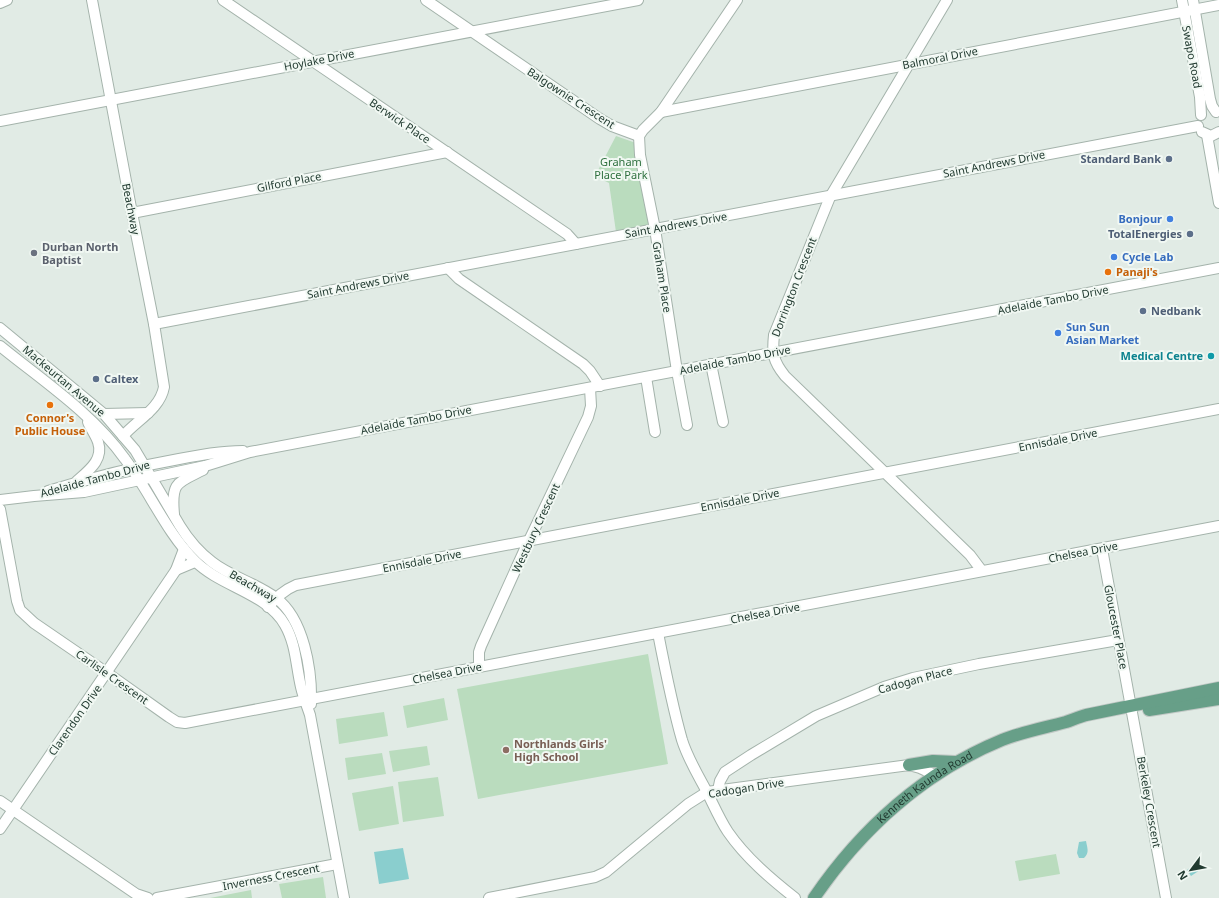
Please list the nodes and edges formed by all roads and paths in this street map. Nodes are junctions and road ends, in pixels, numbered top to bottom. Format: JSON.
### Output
{"nodes":[{"id":1,"x":7,"y":0,"type":"edge"},
{"id":2,"x":92,"y":0,"type":"edge"},
{"id":3,"x":223,"y":0,"type":"edge"},
{"id":4,"x":426,"y":0,"type":"edge"},
{"id":5,"x":638,"y":0,"type":"edge"},
{"id":6,"x":737,"y":0,"type":"edge"},
{"id":7,"x":947,"y":0,"type":"edge"},
{"id":8,"x":1182,"y":0,"type":"edge"},
{"id":9,"x":0,"y":3,"type":"edge"},
{"id":10,"x":1194,"y":5,"type":"edge"},
{"id":11,"x":1219,"y":6,"type":"edge"},
{"id":12,"x":1184,"y":12,"type":"junction"},
{"id":13,"x":471,"y":31,"type":"junction"},
{"id":14,"x":312,"y":61,"type":"junction"},
{"id":15,"x":909,"y":64,"type":"junction"},
{"id":16,"x":111,"y":100,"type":"junction"},
{"id":17,"x":661,"y":112,"type":"junction"},
{"id":18,"x":1218,"y":113,"type":"edge"},
{"id":19,"x":1201,"y":115,"type":"junction"},
{"id":20,"x":0,"y":121,"type":"edge"},
{"id":21,"x":1198,"y":126,"type":"junction"},
{"id":22,"x":1219,"y":132,"type":"edge"},
{"id":23,"x":1207,"y":135,"type":"junction"},
{"id":24,"x":639,"y":136,"type":"junction"},
{"id":25,"x":446,"y":152,"type":"junction"},
{"id":26,"x":830,"y":197,"type":"junction"},
{"id":27,"x":1219,"y":203,"type":"edge"},
{"id":28,"x":132,"y":213,"type":"junction"},
{"id":29,"x":654,"y":229,"type":"junction"},
{"id":30,"x":576,"y":244,"type":"junction"},
{"id":31,"x":448,"y":268,"type":"junction"},
{"id":32,"x":1219,"y":268,"type":"edge"},
{"id":33,"x":154,"y":324,"type":"junction"},
{"id":34,"x":0,"y":328,"type":"edge"},
{"id":35,"x":0,"y":346,"type":"edge"},
{"id":36,"x":773,"y":353,"type":"junction"},
{"id":37,"x":711,"y":364,"type":"junction"},
{"id":38,"x":677,"y":371,"type":"junction"},
{"id":39,"x":56,"y":373,"type":"junction"},
{"id":40,"x":646,"y":377,"type":"junction"},
{"id":41,"x":46,"y":383,"type":"junction"},
{"id":42,"x":595,"y":387,"type":"junction"},
{"id":43,"x":1219,"y":409,"type":"edge"},
{"id":44,"x":148,"y":413,"type":"junction"},
{"id":45,"x":84,"y":414,"type":"junction"},
{"id":46,"x":104,"y":414,"type":"junction"},
{"id":47,"x":723,"y":422,"type":"dead end"},
{"id":48,"x":687,"y":425,"type":"dead end"},
{"id":49,"x":655,"y":432,"type":"dead end"},
{"id":50,"x":123,"y":436,"type":"junction"},
{"id":51,"x":250,"y":452,"type":"junction"},
{"id":52,"x":221,"y":461,"type":"junction"},
{"id":53,"x":144,"y":465,"type":"junction"},
{"id":54,"x":132,"y":468,"type":"junction"},
{"id":55,"x":885,"y":473,"type":"junction"},
{"id":56,"x":152,"y":478,"type":"junction"},
{"id":57,"x":139,"y":481,"type":"junction"},
{"id":58,"x":73,"y":483,"type":"junction"},
{"id":59,"x":34,"y":496,"type":"junction"},
{"id":60,"x":0,"y":500,"type":"edge"},
{"id":61,"x":0,"y":509,"type":"edge"},
{"id":62,"x":175,"y":518,"type":"junction"},
{"id":63,"x":1219,"y":526,"type":"edge"},
{"id":64,"x":530,"y":540,"type":"junction"},
{"id":65,"x":184,"y":549,"type":"junction"},
{"id":66,"x":1102,"y":549,"type":"junction"},
{"id":67,"x":195,"y":562,"type":"junction"},
{"id":68,"x":176,"y":570,"type":"junction"},
{"id":69,"x":982,"y":571,"type":"junction"},
{"id":70,"x":276,"y":598,"type":"junction"},
{"id":71,"x":268,"y":607,"type":"junction"},
{"id":72,"x":658,"y":633,"type":"junction"},
{"id":73,"x":1118,"y":640,"type":"junction"},
{"id":74,"x":479,"y":667,"type":"junction"},
{"id":75,"x":107,"y":673,"type":"junction"},
{"id":76,"x":1219,"y":688,"type":"edge"},
{"id":77,"x":308,"y":699,"type":"junction"},
{"id":78,"x":1219,"y":699,"type":"edge"},
{"id":79,"x":1132,"y":709,"type":"junction"},
{"id":80,"x":956,"y":762,"type":"junction"},
{"id":81,"x":909,"y":765,"type":"junction"},
{"id":82,"x":935,"y":775,"type":"junction"},
{"id":83,"x":718,"y":790,"type":"junction"},
{"id":84,"x":707,"y":792,"type":"junction"},
{"id":85,"x":0,"y":801,"type":"edge"},
{"id":86,"x":13,"y":810,"type":"junction"},
{"id":87,"x":0,"y":829,"type":"edge"},
{"id":88,"x":337,"y":864,"type":"junction"},
{"id":89,"x":525,"y":895,"type":"edge"},
{"id":90,"x":148,"y":898,"type":"edge"},
{"id":91,"x":157,"y":898,"type":"edge"},
{"id":92,"x":344,"y":898,"type":"edge"},
{"id":93,"x":488,"y":898,"type":"edge"},
{"id":94,"x":795,"y":898,"type":"edge"},
{"id":95,"x":814,"y":898,"type":"edge"},
{"id":96,"x":1166,"y":898,"type":"edge"}],
"edges":[{"from":1,"to":9,"type":"street"},
{"from":2,"to":16,"type":"street","name":"Beachway"},
{"from":3,"to":14,"type":"street","name":"Berwick Place"},
{"from":4,"to":13,"type":"street","name":"Balgownie Crescent"},
{"from":5,"to":13,"type":"street","name":"Hoylake Drive"},
{"from":6,"to":17,"type":"street"},
{"from":7,"to":15,"type":"street","name":"Dorrington Crescent"},
{"from":8,"to":12,"type":"street","name":"Swapo Road"},
{"from":10,"to":11,"type":"street","name":"Balmoral Drive"},
{"from":10,"to":12,"type":"street","name":"Balmoral Drive"},
{"from":10,"to":18,"type":"street","name":"Swapo Road"},
{"from":12,"to":15,"type":"street","name":"Balmoral Drive"},
{"from":12,"to":19,"type":"street","name":"Swapo Road"},
{"from":13,"to":14,"type":"street","name":"Hoylake Drive"},
{"from":13,"to":24,"type":"street","name":"Balgownie Crescent"},
{"from":14,"to":16,"type":"street","name":"Hoylake Drive"},
{"from":14,"to":25,"type":"street","name":"Berwick Place"},
{"from":15,"to":17,"type":"street","name":"Balmoral Drive"},
{"from":15,"to":26,"type":"street","name":"Dorrington Crescent"},
{"from":16,"to":20,"type":"street","name":"Hoylake Drive"},
{"from":16,"to":28,"type":"street","name":"Beachway"},
{"from":17,"to":24,"type":"street"},
{"from":18,"to":19,"type":"street"},
{"from":19,"to":21,"type":"street","name":"Swapo Road"},
{"from":21,"to":23,"type":"street"},
{"from":21,"to":26,"type":"street","name":"Saint Andrews Drive"},
{"from":22,"to":23,"type":"street"},
{"from":23,"to":27,"type":"street"},
{"from":24,"to":29,"type":"street","name":"Graham Place"},
{"from":25,"to":28,"type":"street","name":"Gilford Place"},
{"from":25,"to":30,"type":"street","name":"Berwick Place"},
{"from":26,"to":29,"type":"street","name":"Saint Andrews Drive"},
{"from":26,"to":36,"type":"street","name":"Dorrington Crescent"},
{"from":28,"to":33,"type":"street","name":"Beachway"},
{"from":29,"to":30,"type":"street","name":"Saint Andrews Drive"},
{"from":29,"to":38,"type":"street","name":"Graham Place"},
{"from":30,"to":31,"type":"street","name":"Saint Andrews Drive"},
{"from":31,"to":33,"type":"street","name":"Saint Andrews Drive"},
{"from":31,"to":42,"type":"street"},
{"from":32,"to":36,"type":"street","name":"Adelaide Tambo Drive"},
{"from":33,"to":44,"type":"street","name":"Beachway"},
{"from":34,"to":39,"type":"street","name":"Mackeurtan Avenue"},
{"from":35,"to":41,"type":"street","name":"Mackeurtan Avenue"},
{"from":36,"to":37,"type":"street","name":"Adelaide Tambo Drive"},
{"from":36,"to":55,"type":"street","name":"Dorrington Crescent"},
{"from":37,"to":38,"type":"street","name":"Adelaide Tambo Drive"},
{"from":37,"to":47,"type":"street"},
{"from":38,"to":40,"type":"street","name":"Adelaide Tambo Drive"},
{"from":38,"to":48,"type":"street","name":"Graham Place"},
{"from":39,"to":41,"type":"street"},
{"from":39,"to":46,"type":"street","name":"Mackeurtan Avenue"},
{"from":40,"to":42,"type":"street","name":"Adelaide Tambo Drive"},
{"from":40,"to":49,"type":"street"},
{"from":41,"to":45,"type":"street","name":"Mackeurtan Avenue"},
{"from":42,"to":51,"type":"street","name":"Adelaide Tambo Drive"},
{"from":42,"to":64,"type":"street","name":"Westbury Crescent"},
{"from":43,"to":55,"type":"street","name":"Ennisdale Drive"},
{"from":44,"to":46,"type":"street"},
{"from":44,"to":50,"type":"street","name":"Beachway"},
{"from":45,"to":54,"type":"street","name":"Mackeurtan Avenue"},
{"from":45,"to":58,"type":"street"},
{"from":46,"to":50,"type":"street","name":"Mackeurtan Avenue"},
{"from":50,"to":53,"type":"street","name":"Mackeurtan Avenue"},
{"from":51,"to":52,"type":"street","name":"Adelaide Tambo Drive"},
{"from":51,"to":53,"type":"street","name":"Adelaide Tambo Drive"},
{"from":52,"to":56,"type":"street","name":"Adelaide Tambo Drive"},
{"from":52,"to":62,"type":"street"},
{"from":53,"to":54,"type":"street","name":"Adelaide Tambo Drive"},
{"from":53,"to":56,"type":"street","name":"Mackeurtan Avenue"},
{"from":54,"to":57,"type":"street","name":"Mackeurtan Avenue"},
{"from":54,"to":58,"type":"street","name":"Adelaide Tambo Drive"},
{"from":55,"to":64,"type":"street","name":"Ennisdale Drive"},
{"from":55,"to":69,"type":"street","name":"Dorrington Crescent"},
{"from":56,"to":57,"type":"street","name":"Adelaide Tambo Drive"},
{"from":56,"to":62,"type":"street","name":"Beachway"},
{"from":57,"to":59,"type":"street","name":"Adelaide Tambo Drive"},
{"from":57,"to":65,"type":"street","name":"Beachway"},
{"from":58,"to":59,"type":"street","name":"Adelaide Tambo Drive"},
{"from":59,"to":60,"type":"street","name":"Adelaide Tambo Drive"},
{"from":61,"to":75,"type":"street","name":"Carlisle Crescent"},
{"from":62,"to":70,"type":"street","name":"Beachway"},
{"from":63,"to":66,"type":"street","name":"Chelsea Drive"},
{"from":64,"to":70,"type":"street","name":"Ennisdale Drive"},
{"from":64,"to":74,"type":"street","name":"Westbury Crescent"},
{"from":65,"to":67,"type":"street","name":"Beachway"},
{"from":65,"to":68,"type":"street","name":"Clarendon Drive"},
{"from":66,"to":69,"type":"street","name":"Chelsea Drive"},
{"from":66,"to":73,"type":"street","name":"Gloucester Place"},
{"from":67,"to":68,"type":"street"},
{"from":67,"to":71,"type":"street","name":"Beachway"},
{"from":68,"to":75,"type":"street","name":"Clarendon Drive"},
{"from":69,"to":72,"type":"street","name":"Chelsea Drive"},
{"from":70,"to":71,"type":"street","name":"Ennisdale Drive"},
{"from":70,"to":77,"type":"street","name":"Beachway"},
{"from":71,"to":77,"type":"street","name":"Beachway"},
{"from":72,"to":74,"type":"street","name":"Chelsea Drive"},
{"from":72,"to":84,"type":"street"},
{"from":73,"to":79,"type":"street","name":"Gloucester Place"},
{"from":73,"to":83,"type":"street","name":"Cadogan Place"},
{"from":74,"to":77,"type":"street","name":"Chelsea Drive"},
{"from":75,"to":77,"type":"street","name":"Carlisle Crescent"},
{"from":75,"to":86,"type":"street","name":"Clarendon Drive"},
{"from":76,"to":79,"type":"main road","name":"Kenneth Kaunda Road"},
{"from":77,"to":88,"type":"street","name":"Beachway"},
{"from":78,"to":79,"type":"main road","name":"Kenneth Kaunda Road"},
{"from":79,"to":80,"type":"main road","name":"Kenneth Kaunda Road"},
{"from":79,"to":96,"type":"street","name":"Berkeley Crescent"},
{"from":80,"to":81,"type":"main road"},
{"from":80,"to":82,"type":"main road","name":"Kenneth Kaunda Road"},
{"from":81,"to":82,"type":"street","name":"Cadogan Drive"},
{"from":81,"to":83,"type":"street","name":"Cadogan Drive"},
{"from":82,"to":95,"type":"main road","name":"Kenneth Kaunda Road"},
{"from":83,"to":84,"type":"street","name":"Cadogan Drive"},
{"from":84,"to":89,"type":"street","name":"Cadogan Drive"},
{"from":84,"to":94,"type":"street"},
{"from":85,"to":86,"type":"street"},
{"from":86,"to":87,"type":"street","name":"Clarendon Drive"},
{"from":86,"to":90,"type":"street"},
{"from":88,"to":91,"type":"street","name":"Inverness Crescent"},
{"from":88,"to":92,"type":"street","name":"Beachway"},
{"from":89,"to":93,"type":"street","name":"Cadogan Drive"}]}
